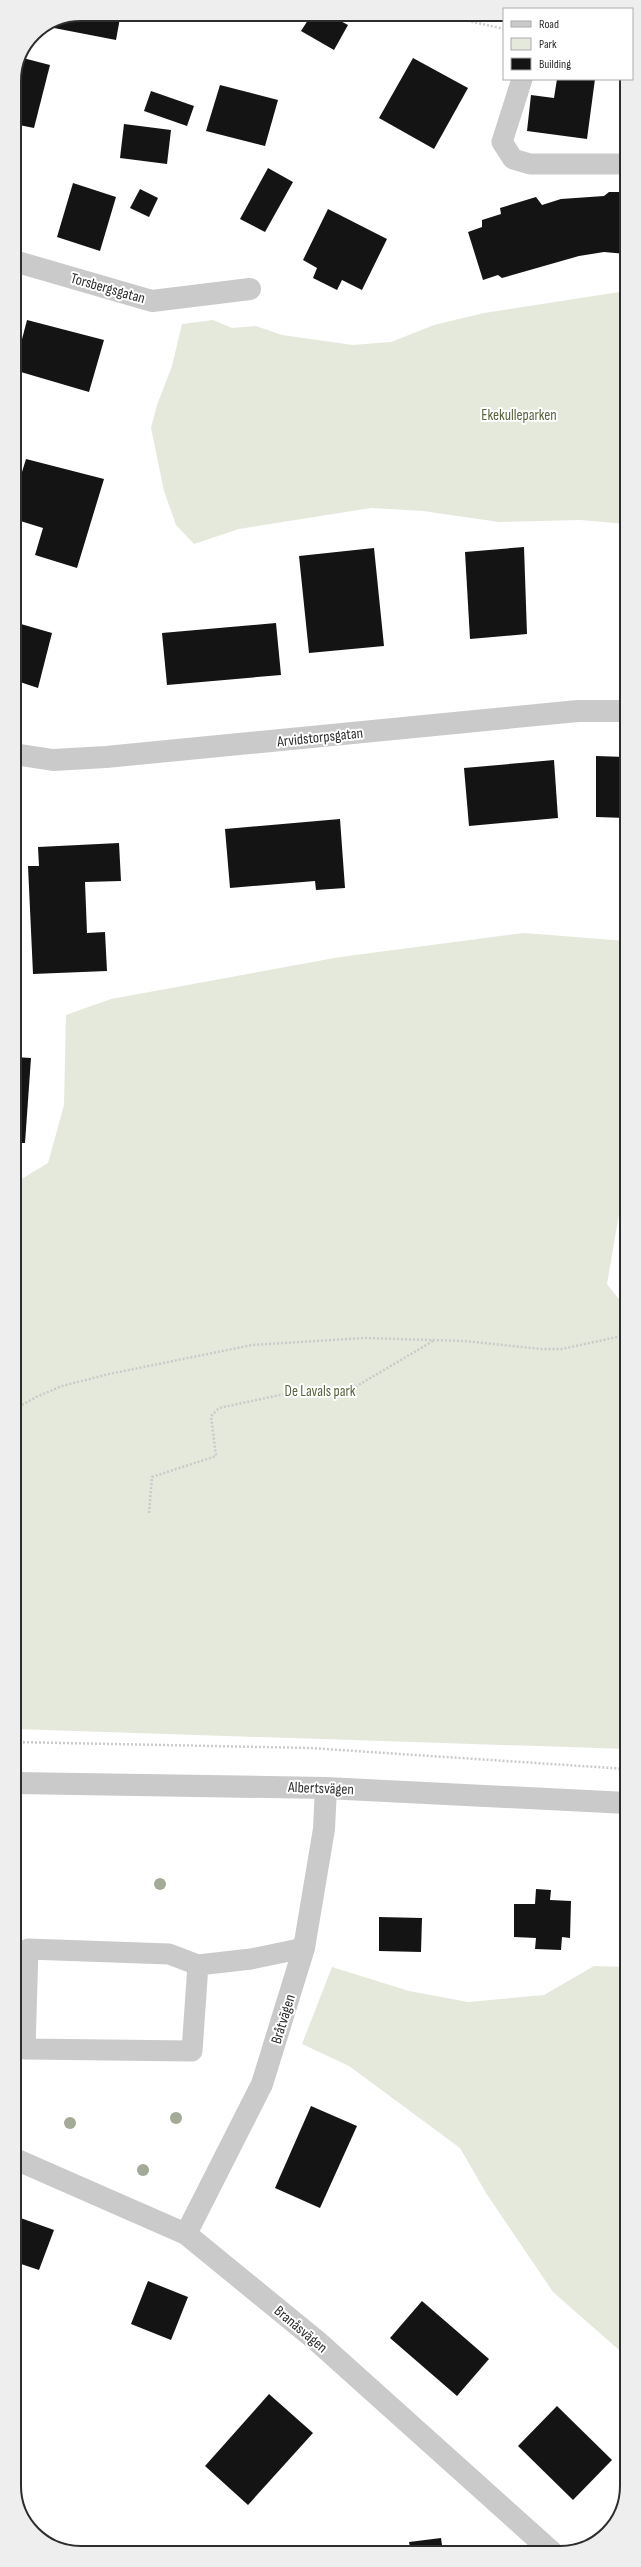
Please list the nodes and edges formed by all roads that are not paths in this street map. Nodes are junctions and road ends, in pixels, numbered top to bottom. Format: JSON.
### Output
{"nodes":[{"id":1,"x":522,"y":80,"type":"edge"},
{"id":2,"x":620,"y":164,"type":"edge"},
{"id":3,"x":21,"y":264,"type":"edge"},
{"id":4,"x":250,"y":289,"type":"dead end"},
{"id":5,"x":620,"y":712,"type":"edge"},
{"id":6,"x":21,"y":755,"type":"edge"},
{"id":7,"x":21,"y":1783,"type":"edge"},
{"id":8,"x":326,"y":1788,"type":"junction"},
{"id":9,"x":620,"y":1802,"type":"edge"},
{"id":10,"x":304,"y":1948,"type":"junction"},
{"id":11,"x":198,"y":1965,"type":"junction"},
{"id":12,"x":21,"y":2162,"type":"edge"},
{"id":13,"x":186,"y":2234,"type":"junction"},
{"id":14,"x":545,"y":2546,"type":"edge"}],
"edges":[{"from":1,"to":2,"type":"lane"},
{"from":3,"to":4,"type":"street","name":"Torsbergsgatan"},
{"from":5,"to":6,"type":"street","name":"Arvidstorpsgatan"},
{"from":7,"to":8,"type":"street","name":"Albertsvägen"},
{"from":8,"to":9,"type":"street","name":"Albertsvägen"},
{"from":8,"to":10,"type":"street","name":"Bråtvägen"},
{"from":10,"to":11,"type":"lane"},
{"from":10,"to":13,"type":"street","name":"Bråtvägen"},
{"from":11,"to":11,"type":"lane"},
{"from":12,"to":13,"type":"street","name":"Branåsvägen"},
{"from":13,"to":14,"type":"street","name":"Branåsvägen"}]}
